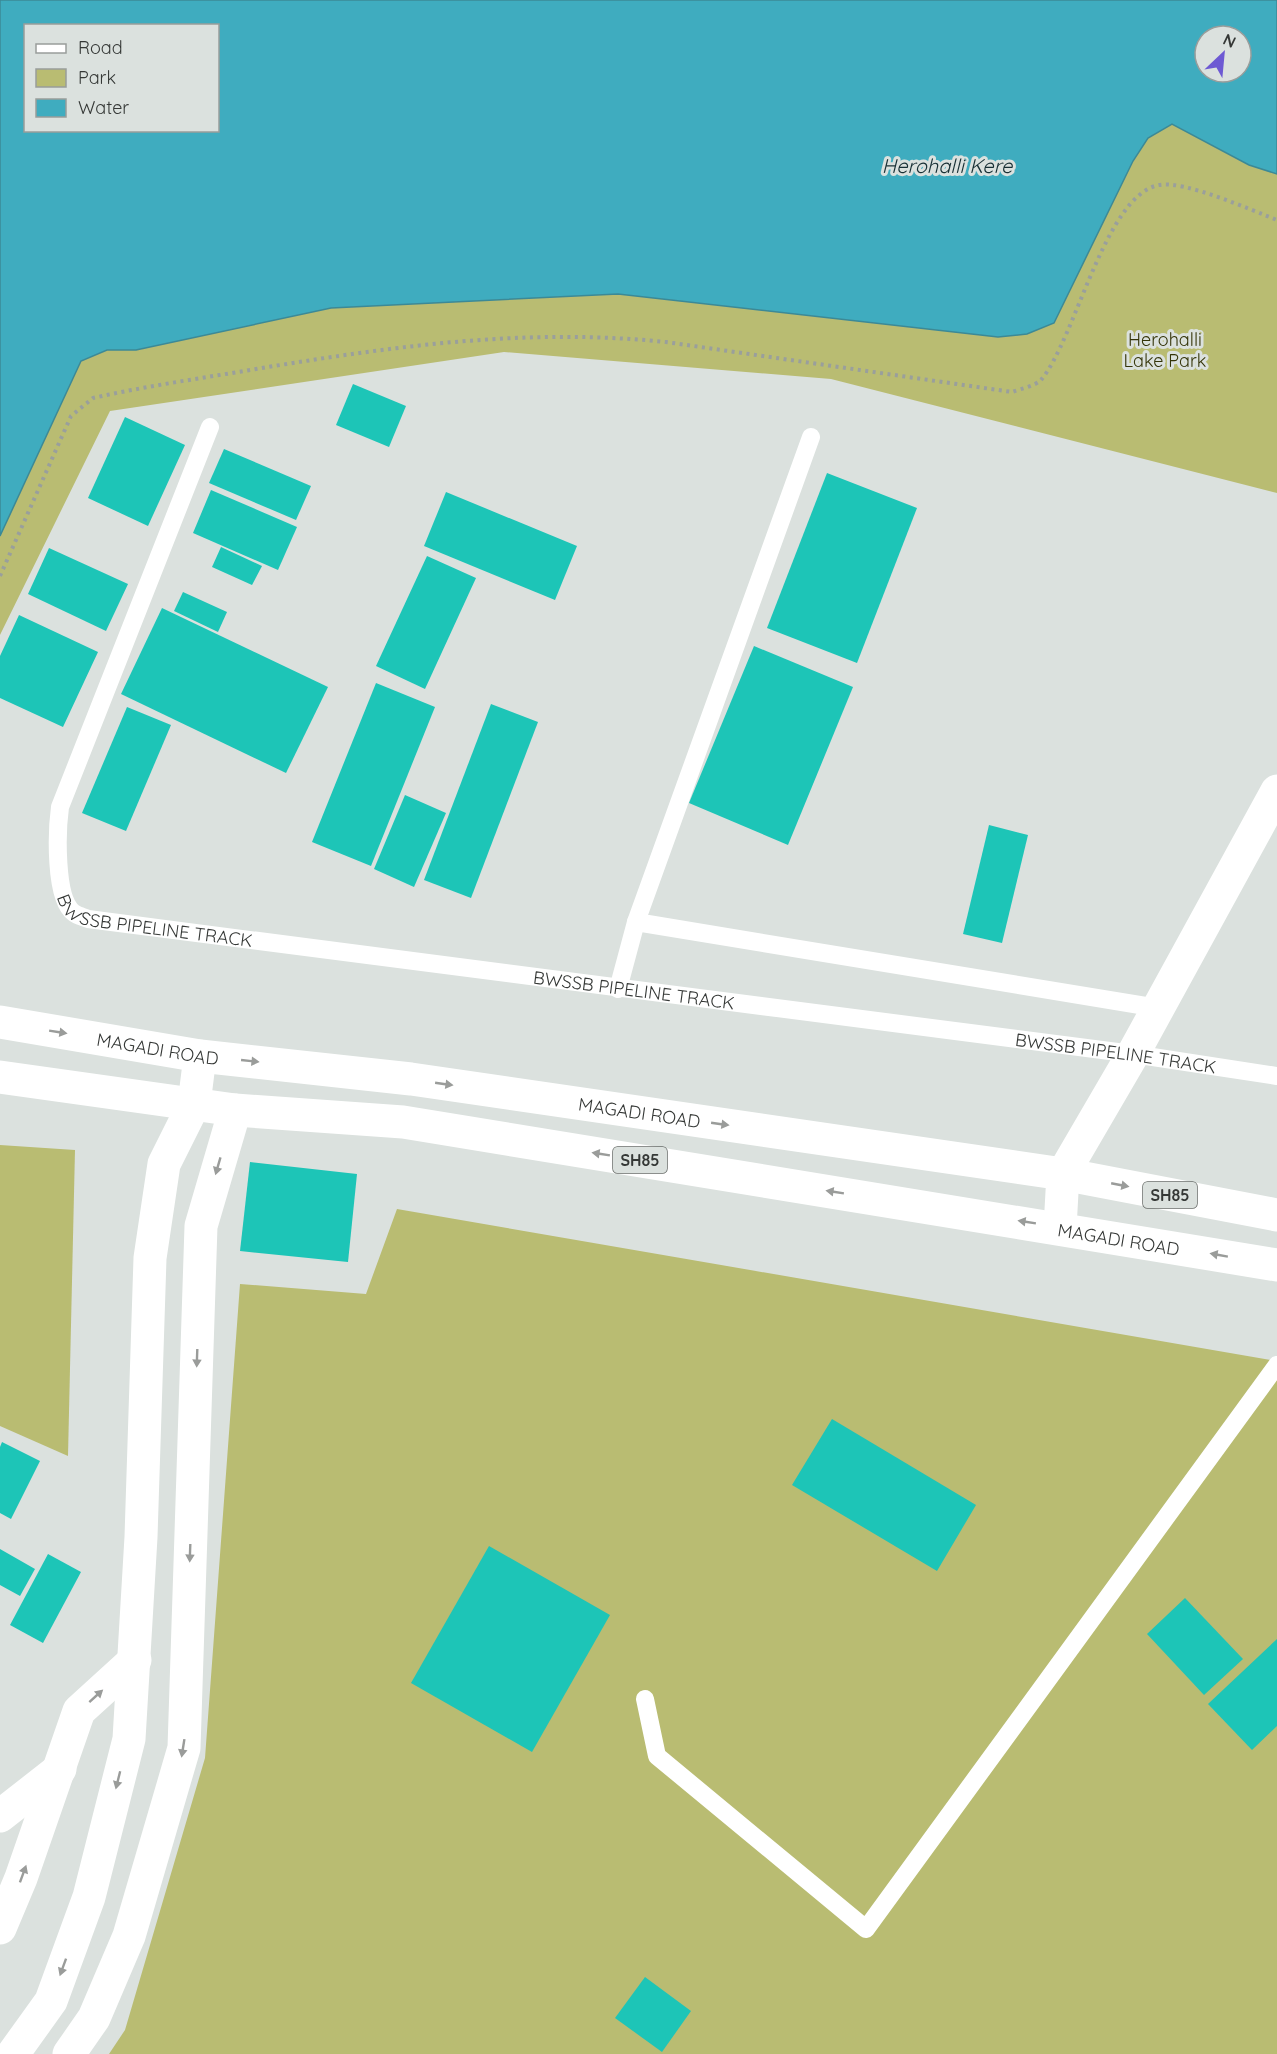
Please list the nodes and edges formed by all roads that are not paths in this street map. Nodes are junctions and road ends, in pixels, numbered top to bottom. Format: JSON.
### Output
{"nodes":[{"id":1,"x":210,"y":427,"type":"dead end"},
{"id":2,"x":811,"y":437,"type":"dead end"},
{"id":3,"x":1277,"y":791,"type":"edge"},
{"id":4,"x":636,"y":922,"type":"junction"},
{"id":5,"x":618,"y":989,"type":"junction"},
{"id":6,"x":1158,"y":1008,"type":"junction"},
{"id":7,"x":0,"y":1022,"type":"edge"},
{"id":8,"x":1133,"y":1054,"type":"junction"},
{"id":9,"x":200,"y":1056,"type":"junction"},
{"id":10,"x":1277,"y":1076,"type":"edge"},
{"id":11,"x":0,"y":1077,"type":"edge"},
{"id":12,"x":411,"y":1079,"type":"junction"},
{"id":13,"x":194,"y":1104,"type":"junction"},
{"id":14,"x":235,"y":1110,"type":"junction"},
{"id":15,"x":403,"y":1122,"type":"junction"},
{"id":16,"x":1062,"y":1174,"type":"junction"},
{"id":17,"x":1277,"y":1215,"type":"edge"},
{"id":18,"x":1060,"y":1228,"type":"junction"},
{"id":19,"x":1277,"y":1265,"type":"edge"},
{"id":20,"x":1277,"y":1365,"type":"edge"},
{"id":21,"x":135,"y":1660,"type":"junction"},
{"id":22,"x":645,"y":1698,"type":"dead end"},
{"id":23,"x":60,"y":1769,"type":"junction"},
{"id":24,"x":0,"y":1816,"type":"edge"},
{"id":25,"x":0,"y":1928,"type":"edge"},
{"id":26,"x":13,"y":2054,"type":"edge"},
{"id":27,"x":69,"y":2054,"type":"edge"}],
"edges":[{"from":1,"to":5,"type":"lane","name":"BWSSB PIPELINE TRACK"},
{"from":2,"to":4,"type":"lane"},
{"from":3,"to":6,"type":"main road"},
{"from":4,"to":5,"type":"lane"},
{"from":4,"to":6,"type":"lane"},
{"from":5,"to":8,"type":"lane","name":"BWSSB PIPELINE TRACK"},
{"from":6,"to":8,"type":"main road"},
{"from":7,"to":9,"type":"main road","name":"MAGADI ROAD","number":"SH85","one_way":true},
{"from":8,"to":10,"type":"lane","name":"BWSSB PIPELINE TRACK"},
{"from":8,"to":16,"type":"main road"},
{"from":9,"to":12,"type":"main road","name":"MAGADI ROAD","number":"SH85","one_way":true},
{"from":9,"to":13,"type":"main road"},
{"from":11,"to":13,"type":"main road","name":"MAGADI ROAD","number":"SH85"},
{"from":12,"to":15,"type":"main road"},
{"from":12,"to":16,"type":"main road","name":"MAGADI ROAD","number":"SH85","one_way":true},
{"from":13,"to":14,"type":"main road","name":"MAGADI ROAD","number":"SH85"},
{"from":13,"to":21,"type":"main road"},
{"from":14,"to":15,"type":"main road","name":"MAGADI ROAD","number":"SH85"},
{"from":14,"to":27,"type":"main road","one_way":true},
{"from":18,"to":15,"type":"main road","name":"MAGADI ROAD","number":"SH85","one_way":true},
{"from":16,"to":17,"type":"main road","name":"MAGADI ROAD","number":"SH85","one_way":true},
{"from":16,"to":18,"type":"main road"},
{"from":19,"to":18,"type":"main road","name":"MAGADI ROAD","number":"SH85","one_way":true},
{"from":20,"to":22,"type":"lane"},
{"from":23,"to":21,"type":"main road","one_way":true},
{"from":21,"to":26,"type":"main road","one_way":true},
{"from":23,"to":24,"type":"main road"},
{"from":25,"to":23,"type":"main road","one_way":true}]}
